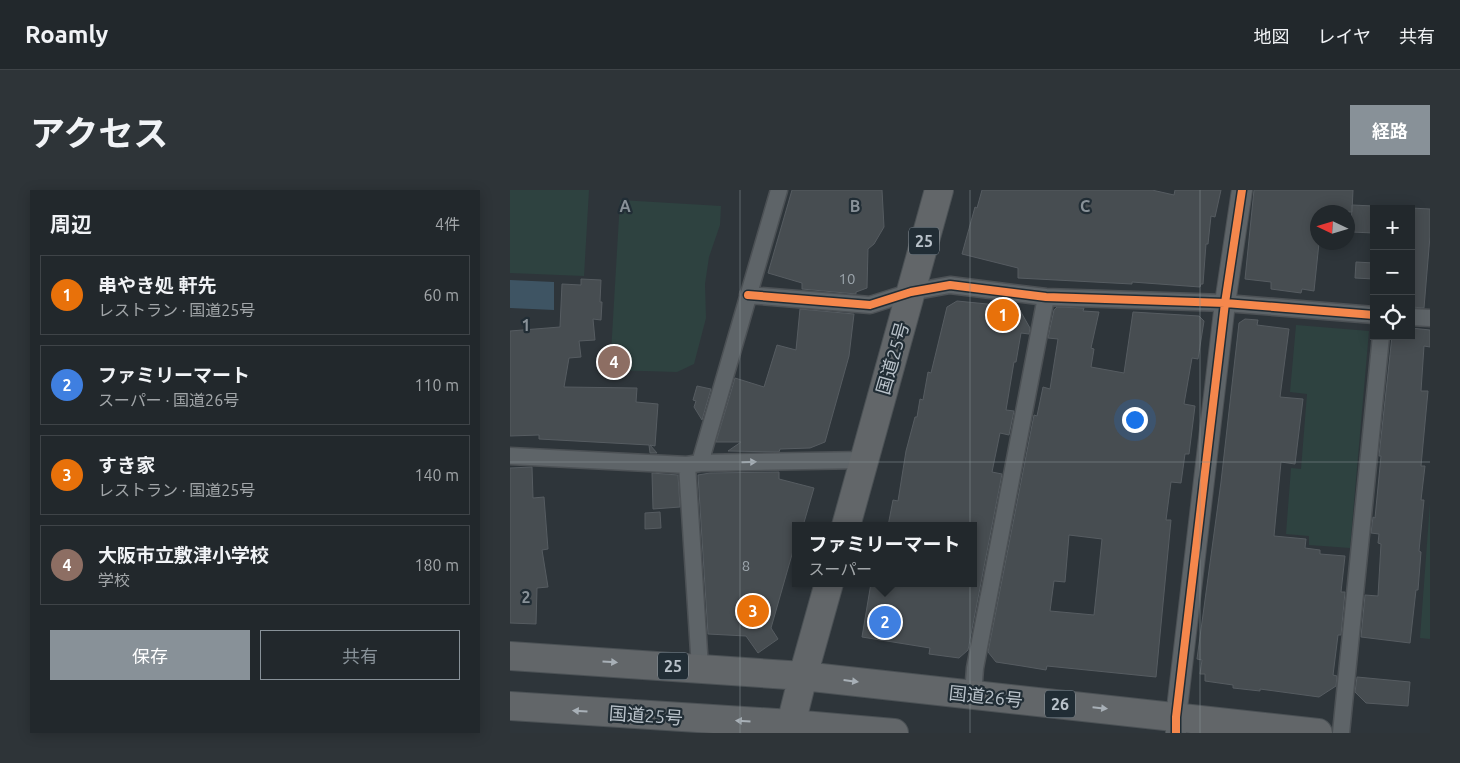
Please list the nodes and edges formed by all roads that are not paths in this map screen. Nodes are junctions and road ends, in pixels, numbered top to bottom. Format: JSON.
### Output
{"nodes":[{"id":1,"x":779,"y":190,"type":"edge"},
{"id":2,"x":939,"y":190,"type":"edge"},
{"id":3,"x":1242,"y":190,"type":"edge"},
{"id":4,"x":911,"y":292,"type":"junction"},
{"id":5,"x":748,"y":295,"type":"junction"},
{"id":6,"x":1046,"y":297,"type":"junction"},
{"id":7,"x":1225,"y":303,"type":"junction"},
{"id":8,"x":1370,"y":315,"type":"edge"},
{"id":9,"x":1415,"y":317,"type":"edge"},
{"id":10,"x":1430,"y":318,"type":"edge"},
{"id":11,"x":1381,"y":340,"type":"edge"},
{"id":12,"x":510,"y":456,"type":"edge"},
{"id":13,"x":864,"y":460,"type":"junction"},
{"id":14,"x":694,"y":464,"type":"junction"},
{"id":15,"x":847,"y":522,"type":"edge"},
{"id":16,"x":828,"y":587,"type":"edge"},
{"id":17,"x":510,"y":656,"type":"edge"},
{"id":18,"x":700,"y":668,"type":"junction"},
{"id":19,"x":803,"y":676,"type":"junction"},
{"id":20,"x":973,"y":694,"type":"junction"},
{"id":21,"x":510,"y":706,"type":"edge"},
{"id":22,"x":1176,"y":725,"type":"edge"},
{"id":23,"x":790,"y":730,"type":"edge"},
{"id":24,"x":894,"y":733,"type":"edge"},
{"id":25,"x":1318,"y":733,"type":"edge"},
{"id":26,"x":1341,"y":733,"type":"edge"}],
"edges":[{"from":1,"to":5,"type":"street"},
{"from":2,"to":4,"type":"highway","name":"国道25号","number":"25"},
{"from":3,"to":7,"type":"street"},
{"from":4,"to":5,"type":"street"},
{"from":4,"to":6,"type":"street"},
{"from":4,"to":13,"type":"highway","name":"国道25号","number":"25"},
{"from":5,"to":14,"type":"street"},
{"from":6,"to":7,"type":"street"},
{"from":6,"to":20,"type":"street"},
{"from":7,"to":8,"type":"street"},
{"from":7,"to":22,"type":"street"},
{"from":9,"to":10,"type":"street"},
{"from":11,"to":26,"type":"street"},
{"from":12,"to":14,"type":"street"},
{"from":14,"to":13,"type":"street","one_way":true},
{"from":13,"to":15,"type":"highway","name":"国道25号","number":"25"},
{"from":14,"to":18,"type":"street"},
{"from":16,"to":19,"type":"highway"},
{"from":17,"to":18,"type":"highway","number":"25","one_way":true},
{"from":18,"to":19,"type":"highway","number":"25"},
{"from":19,"to":20,"type":"highway","name":"国道26号","number":"26","one_way":true},
{"from":19,"to":23,"type":"highway"},
{"from":20,"to":22,"type":"highway","name":"国道26号","number":"26","one_way":true},
{"from":23,"to":21,"type":"highway","name":"国道25号","one_way":true},
{"from":22,"to":25,"type":"highway","name":"国道26号","number":"26"},
{"from":23,"to":24,"type":"highway"}]}
